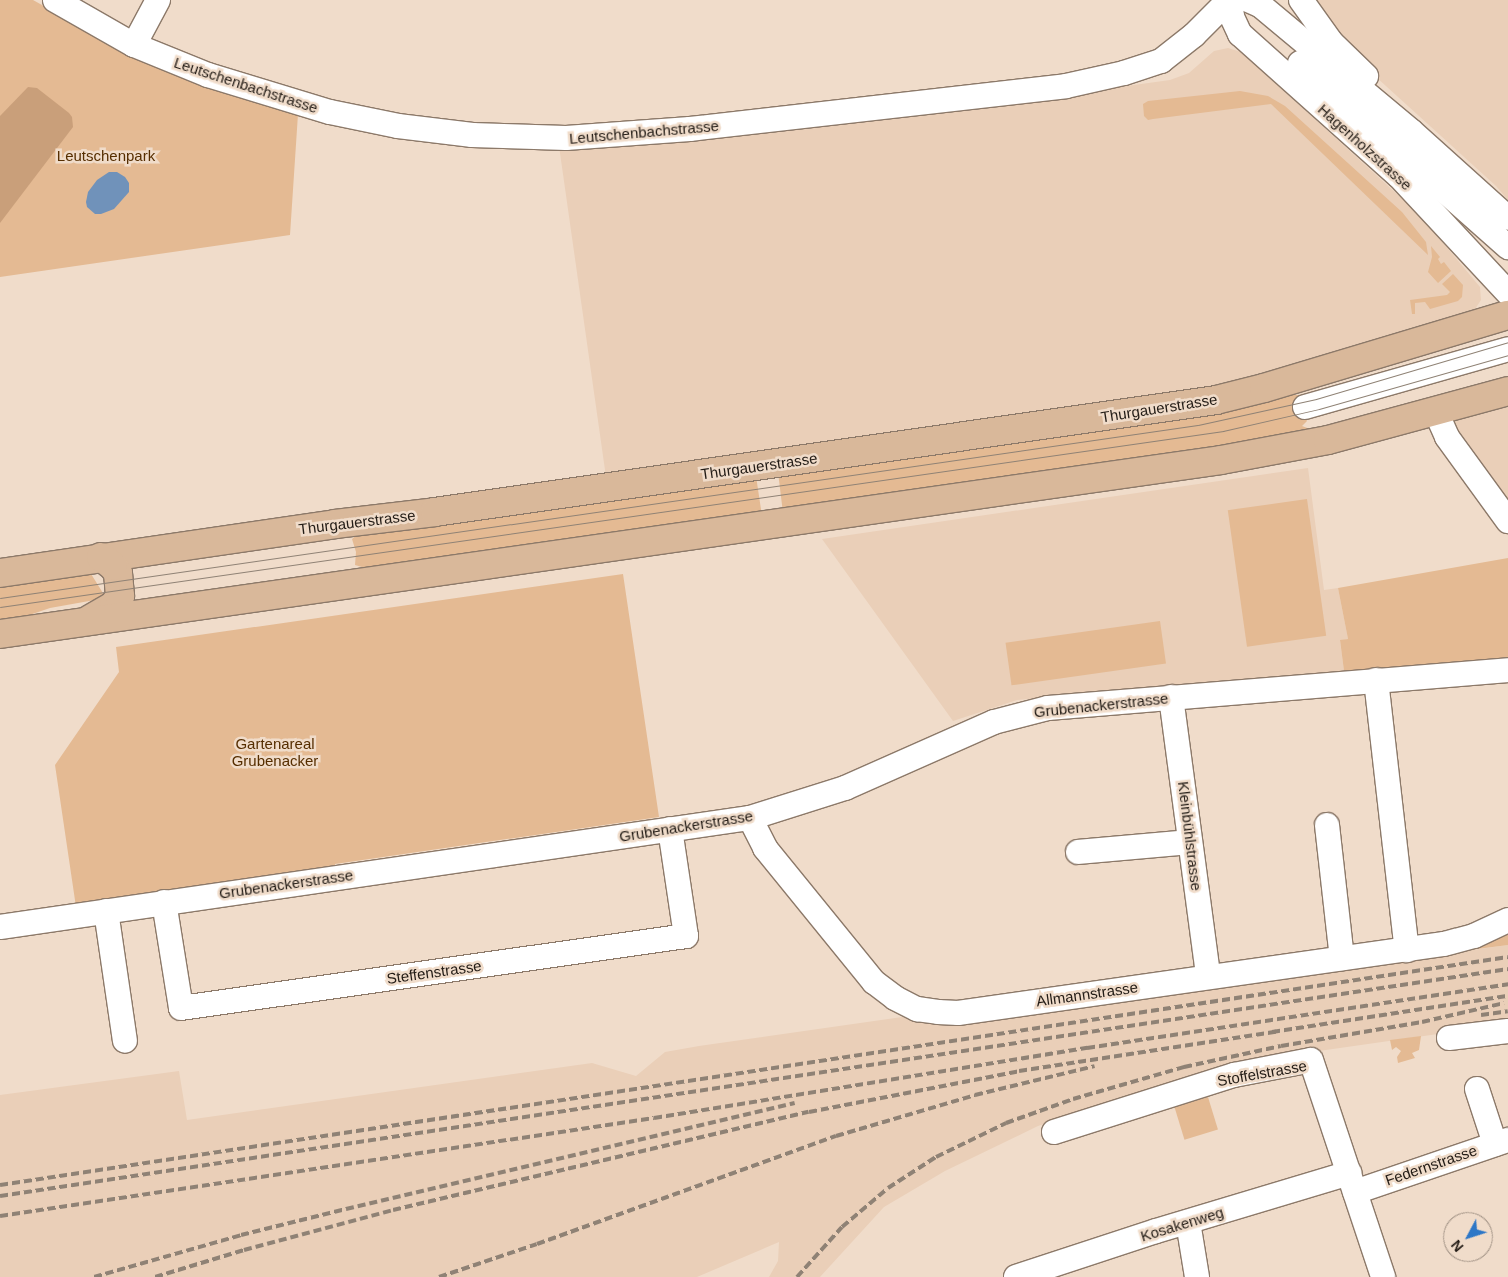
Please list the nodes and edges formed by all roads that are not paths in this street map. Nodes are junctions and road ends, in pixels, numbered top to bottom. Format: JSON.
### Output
{"nodes":[{"id":1,"x":55,"y":0,"type":"edge"},
{"id":2,"x":158,"y":0,"type":"edge"},
{"id":3,"x":1230,"y":0,"type":"edge"},
{"id":4,"x":1248,"y":0,"type":"edge"},
{"id":5,"x":1301,"y":0,"type":"edge"},
{"id":6,"x":1290,"y":32,"type":"junction"},
{"id":7,"x":134,"y":45,"type":"junction"},
{"id":8,"x":1268,"y":59,"type":"junction"},
{"id":9,"x":1300,"y":63,"type":"junction"},
{"id":10,"x":1411,"y":131,"type":"junction"},
{"id":11,"x":1508,"y":218,"type":"edge"},
{"id":12,"x":1508,"y":247,"type":"edge"},
{"id":13,"x":1508,"y":293,"type":"edge"},
{"id":14,"x":1508,"y":315,"type":"edge"},
{"id":15,"x":1508,"y":349,"type":"edge"},
{"id":16,"x":1508,"y":391,"type":"edge"},
{"id":17,"x":1305,"y":407,"type":"dead end"},
{"id":18,"x":1436,"y":412,"type":"junction"},
{"id":19,"x":1508,"y":521,"type":"edge"},
{"id":20,"x":101,"y":557,"type":"junction"},
{"id":21,"x":0,"y":573,"type":"edge"},
{"id":22,"x":84,"y":622,"type":"junction"},
{"id":23,"x":0,"y":634,"type":"edge"},
{"id":24,"x":1508,"y":670,"type":"edge"},
{"id":25,"x":1376,"y":680,"type":"junction"},
{"id":26,"x":1171,"y":697,"type":"junction"},
{"id":27,"x":750,"y":818,"type":"junction"},
{"id":28,"x":1326,"y":825,"type":"dead end"},
{"id":29,"x":670,"y":829,"type":"junction"},
{"id":30,"x":1190,"y":842,"type":"junction"},
{"id":31,"x":1078,"y":852,"type":"dead end"},
{"id":32,"x":164,"y":902,"type":"junction"},
{"id":33,"x":106,"y":910,"type":"junction"},
{"id":34,"x":1508,"y":920,"type":"edge"},
{"id":35,"x":0,"y":927,"type":"edge"},
{"id":36,"x":1407,"y":950,"type":"junction"},
{"id":37,"x":1342,"y":958,"type":"junction"},
{"id":38,"x":1208,"y":976,"type":"junction"},
{"id":39,"x":1508,"y":1031,"type":"edge"},
{"id":40,"x":1449,"y":1038,"type":"dead end"},
{"id":41,"x":125,"y":1041,"type":"dead end"},
{"id":42,"x":1477,"y":1089,"type":"dead end"},
{"id":43,"x":1054,"y":1132,"type":"dead end"},
{"id":44,"x":1501,"y":1142,"type":"edge"},
{"id":45,"x":1352,"y":1183,"type":"junction"},
{"id":46,"x":1188,"y":1222,"type":"junction"},
{"id":47,"x":1016,"y":1277,"type":"edge"},
{"id":48,"x":1197,"y":1277,"type":"edge"},
{"id":49,"x":1383,"y":1277,"type":"edge"}],
"edges":[{"from":1,"to":7,"type":"street","name":"Leutschenbachstrasse"},
{"from":2,"to":7,"type":"street"},
{"from":3,"to":7,"type":"street","name":"Leutschenbachstrasse"},
{"from":3,"to":8,"type":"street","name":"Hagenholzstrasse"},
{"from":4,"to":6,"type":"street"},
{"from":5,"to":10,"type":"street"},
{"from":6,"to":9,"type":"street"},
{"from":6,"to":10,"type":"street"},
{"from":8,"to":9,"type":"street"},
{"from":8,"to":13,"type":"street","name":"Hagenholzstrasse"},
{"from":9,"to":12,"type":"street","name":"Hagenholzstrasse"},
{"from":10,"to":11,"type":"street"},
{"from":14,"to":20,"type":"main road","name":"Thurgauerstrasse"},
{"from":15,"to":17,"type":"street"},
{"from":16,"to":18,"type":"main road"},
{"from":18,"to":19,"type":"street"},
{"from":18,"to":22,"type":"main road"},
{"from":20,"to":21,"type":"main road","name":"Thurgauerstrasse"},
{"from":20,"to":22,"type":"main road"},
{"from":22,"to":23,"type":"main road"},
{"from":24,"to":25,"type":"street","name":"Grubenackerstrasse"},
{"from":25,"to":26,"type":"street","name":"Grubenackerstrasse"},
{"from":25,"to":36,"type":"street"},
{"from":26,"to":27,"type":"street","name":"Grubenackerstrasse"},
{"from":26,"to":30,"type":"street","name":"Kleinbühlstrasse"},
{"from":27,"to":29,"type":"street","name":"Grubenackerstrasse"},
{"from":27,"to":38,"type":"street","name":"Allmannstrasse"},
{"from":28,"to":37,"type":"street"},
{"from":29,"to":32,"type":"street","name":"Grubenackerstrasse"},
{"from":29,"to":32,"type":"street","name":"Steffenstrasse"},
{"from":30,"to":31,"type":"street"},
{"from":30,"to":38,"type":"street","name":"Kleinbühlstrasse"},
{"from":32,"to":33,"type":"street","name":"Grubenackerstrasse"},
{"from":33,"to":35,"type":"street","name":"Grubenackerstrasse"},
{"from":33,"to":41,"type":"street"},
{"from":34,"to":36,"type":"street","name":"Allmannstrasse"},
{"from":36,"to":37,"type":"street","name":"Allmannstrasse"},
{"from":37,"to":38,"type":"street","name":"Allmannstrasse"},
{"from":39,"to":40,"type":"street"},
{"from":42,"to":44,"type":"street"},
{"from":43,"to":45,"type":"street","name":"Stoffelstrasse"},
{"from":44,"to":45,"type":"street","name":"Federnstrasse"},
{"from":45,"to":46,"type":"street","name":"Kosakenweg"},
{"from":45,"to":49,"type":"street","name":"Stoffelstrasse"},
{"from":46,"to":47,"type":"street","name":"Kosakenweg"},
{"from":46,"to":48,"type":"street"}]}
